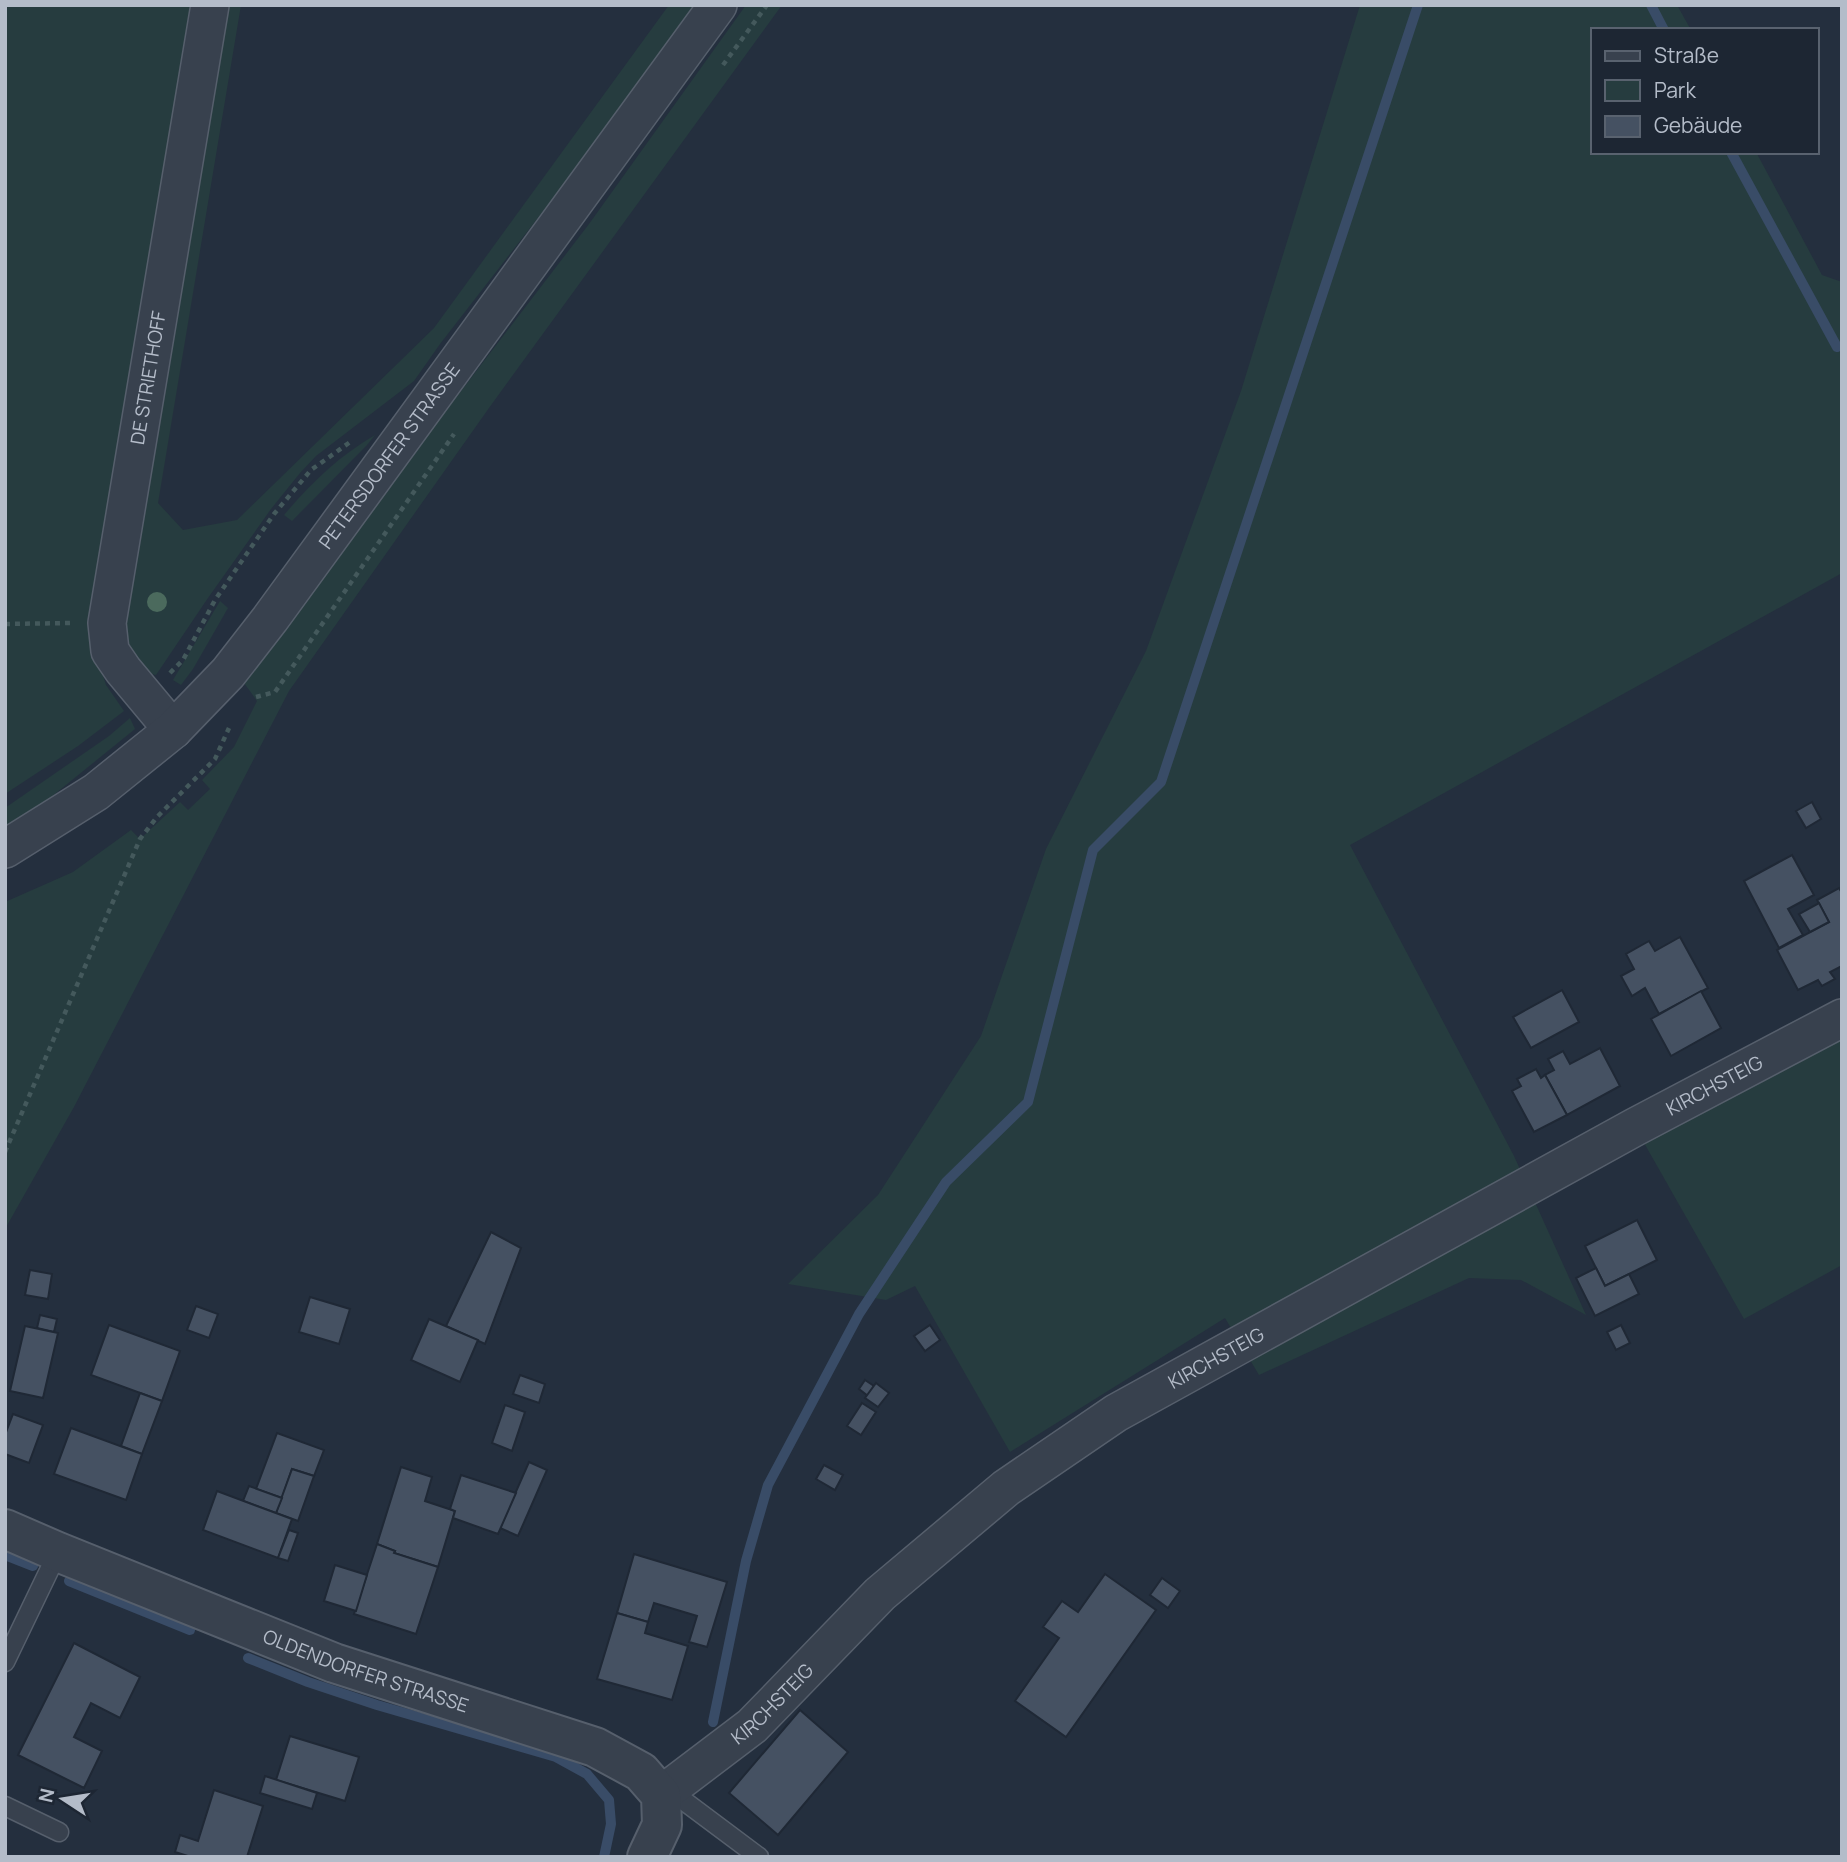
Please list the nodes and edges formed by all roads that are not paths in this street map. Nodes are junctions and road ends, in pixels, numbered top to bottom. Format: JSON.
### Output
{"nodes":[{"id":1,"x":211,"y":5,"type":"edge"},
{"id":2,"x":718,"y":5,"type":"edge"},
{"id":3,"x":173,"y":730,"type":"junction"},
{"id":4,"x":5,"y":849,"type":"edge"},
{"id":5,"x":1842,"y":1018,"type":"edge"},
{"id":6,"x":5,"y":1529,"type":"edge"},
{"id":7,"x":58,"y":1552,"type":"junction"},
{"id":8,"x":5,"y":1662,"type":"edge"},
{"id":9,"x":665,"y":1792,"type":"junction"},
{"id":10,"x":5,"y":1806,"type":"edge"},
{"id":11,"x":59,"y":1832,"type":"dead end"},
{"id":12,"x":647,"y":1857,"type":"edge"},
{"id":13,"x":759,"y":1857,"type":"edge"}],
"edges":[{"from":1,"to":3,"type":"street","name":"DE STRIETHOFF"},
{"from":2,"to":3,"type":"street","name":"PETERSDORFER STRASSE"},
{"from":3,"to":4,"type":"street","name":"PETERSDORFER STRASSE"},
{"from":5,"to":9,"type":"street","name":"KIRCHSTEIG"},
{"from":6,"to":7,"type":"street","name":"OLDENDORFER STRASSE"},
{"from":7,"to":8,"type":"lane"},
{"from":7,"to":9,"type":"street","name":"OLDENDORFER STRASSE"},
{"from":9,"to":12,"type":"street"},
{"from":9,"to":13,"type":"lane"},
{"from":10,"to":11,"type":"lane"}]}
